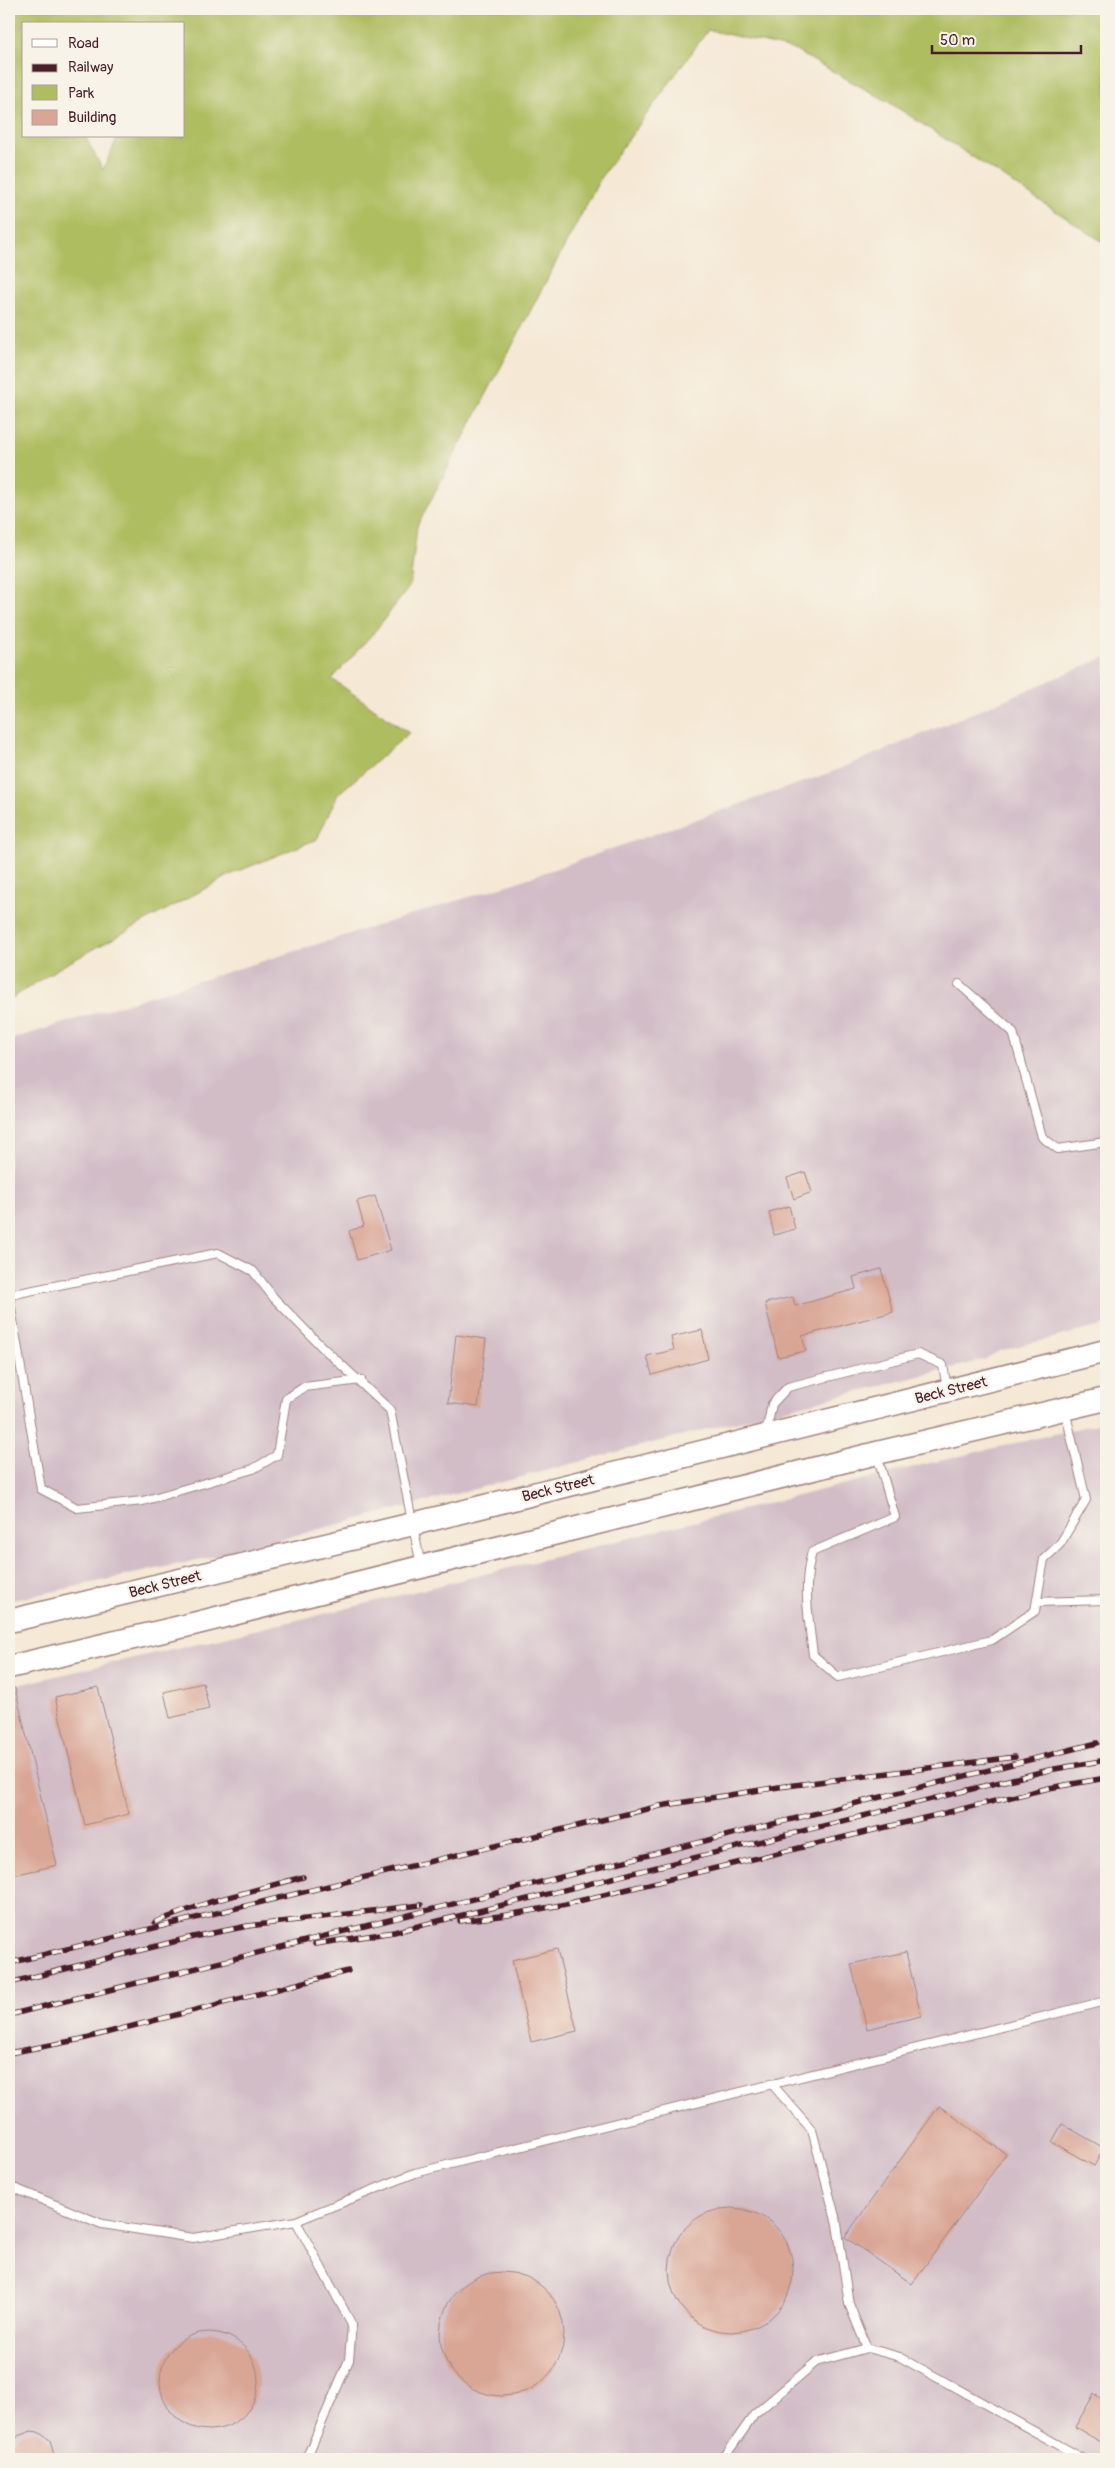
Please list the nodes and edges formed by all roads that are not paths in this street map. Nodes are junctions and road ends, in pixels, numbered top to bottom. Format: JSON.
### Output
{"nodes":[{"id":1,"x":959,"y":984,"type":"dead end"},
{"id":2,"x":1106,"y":1142,"type":"edge"},
{"id":3,"x":9,"y":1295,"type":"edge"},
{"id":4,"x":1106,"y":1351,"type":"edge"},
{"id":5,"x":361,"y":1380,"type":"junction"},
{"id":6,"x":947,"y":1391,"type":"junction"},
{"id":7,"x":1106,"y":1399,"type":"edge"},
{"id":8,"x":1064,"y":1408,"type":"junction"},
{"id":9,"x":765,"y":1437,"type":"junction"},
{"id":10,"x":877,"y":1453,"type":"junction"},
{"id":11,"x":413,"y":1524,"type":"junction"},
{"id":12,"x":422,"y":1568,"type":"junction"},
{"id":13,"x":1106,"y":1600,"type":"edge"},
{"id":14,"x":1037,"y":1602,"type":"junction"},
{"id":15,"x":9,"y":1621,"type":"edge"},
{"id":16,"x":9,"y":1667,"type":"edge"},
{"id":17,"x":1106,"y":2001,"type":"edge"},
{"id":18,"x":771,"y":2084,"type":"junction"},
{"id":19,"x":9,"y":2186,"type":"edge"},
{"id":20,"x":296,"y":2221,"type":"junction"},
{"id":21,"x":867,"y":2348,"type":"junction"},
{"id":22,"x":306,"y":2459,"type":"edge"},
{"id":23,"x":724,"y":2459,"type":"edge"},
{"id":24,"x":1084,"y":2459,"type":"edge"}],
"edges":[{"from":1,"to":2,"type":"lane"},
{"from":3,"to":5,"type":"lane"},
{"from":3,"to":5,"type":"lane"},
{"from":4,"to":6,"type":"main road","name":"Beck Street"},
{"from":5,"to":11,"type":"lane"},
{"from":6,"to":9,"type":"main road","name":"Beck Street"},
{"from":6,"to":9,"type":"lane"},
{"from":7,"to":8,"type":"main road"},
{"from":8,"to":10,"type":"main road"},
{"from":8,"to":14,"type":"lane"},
{"from":9,"to":11,"type":"main road","name":"Beck Street"},
{"from":10,"to":12,"type":"main road"},
{"from":10,"to":14,"type":"lane"},
{"from":11,"to":12,"type":"lane"},
{"from":11,"to":15,"type":"main road","name":"Beck Street"},
{"from":12,"to":16,"type":"main road"},
{"from":13,"to":14,"type":"lane"},
{"from":17,"to":18,"type":"lane"},
{"from":18,"to":20,"type":"lane"},
{"from":18,"to":21,"type":"lane"},
{"from":19,"to":20,"type":"lane"},
{"from":20,"to":22,"type":"lane"},
{"from":21,"to":23,"type":"lane"},
{"from":21,"to":24,"type":"lane"}]}
